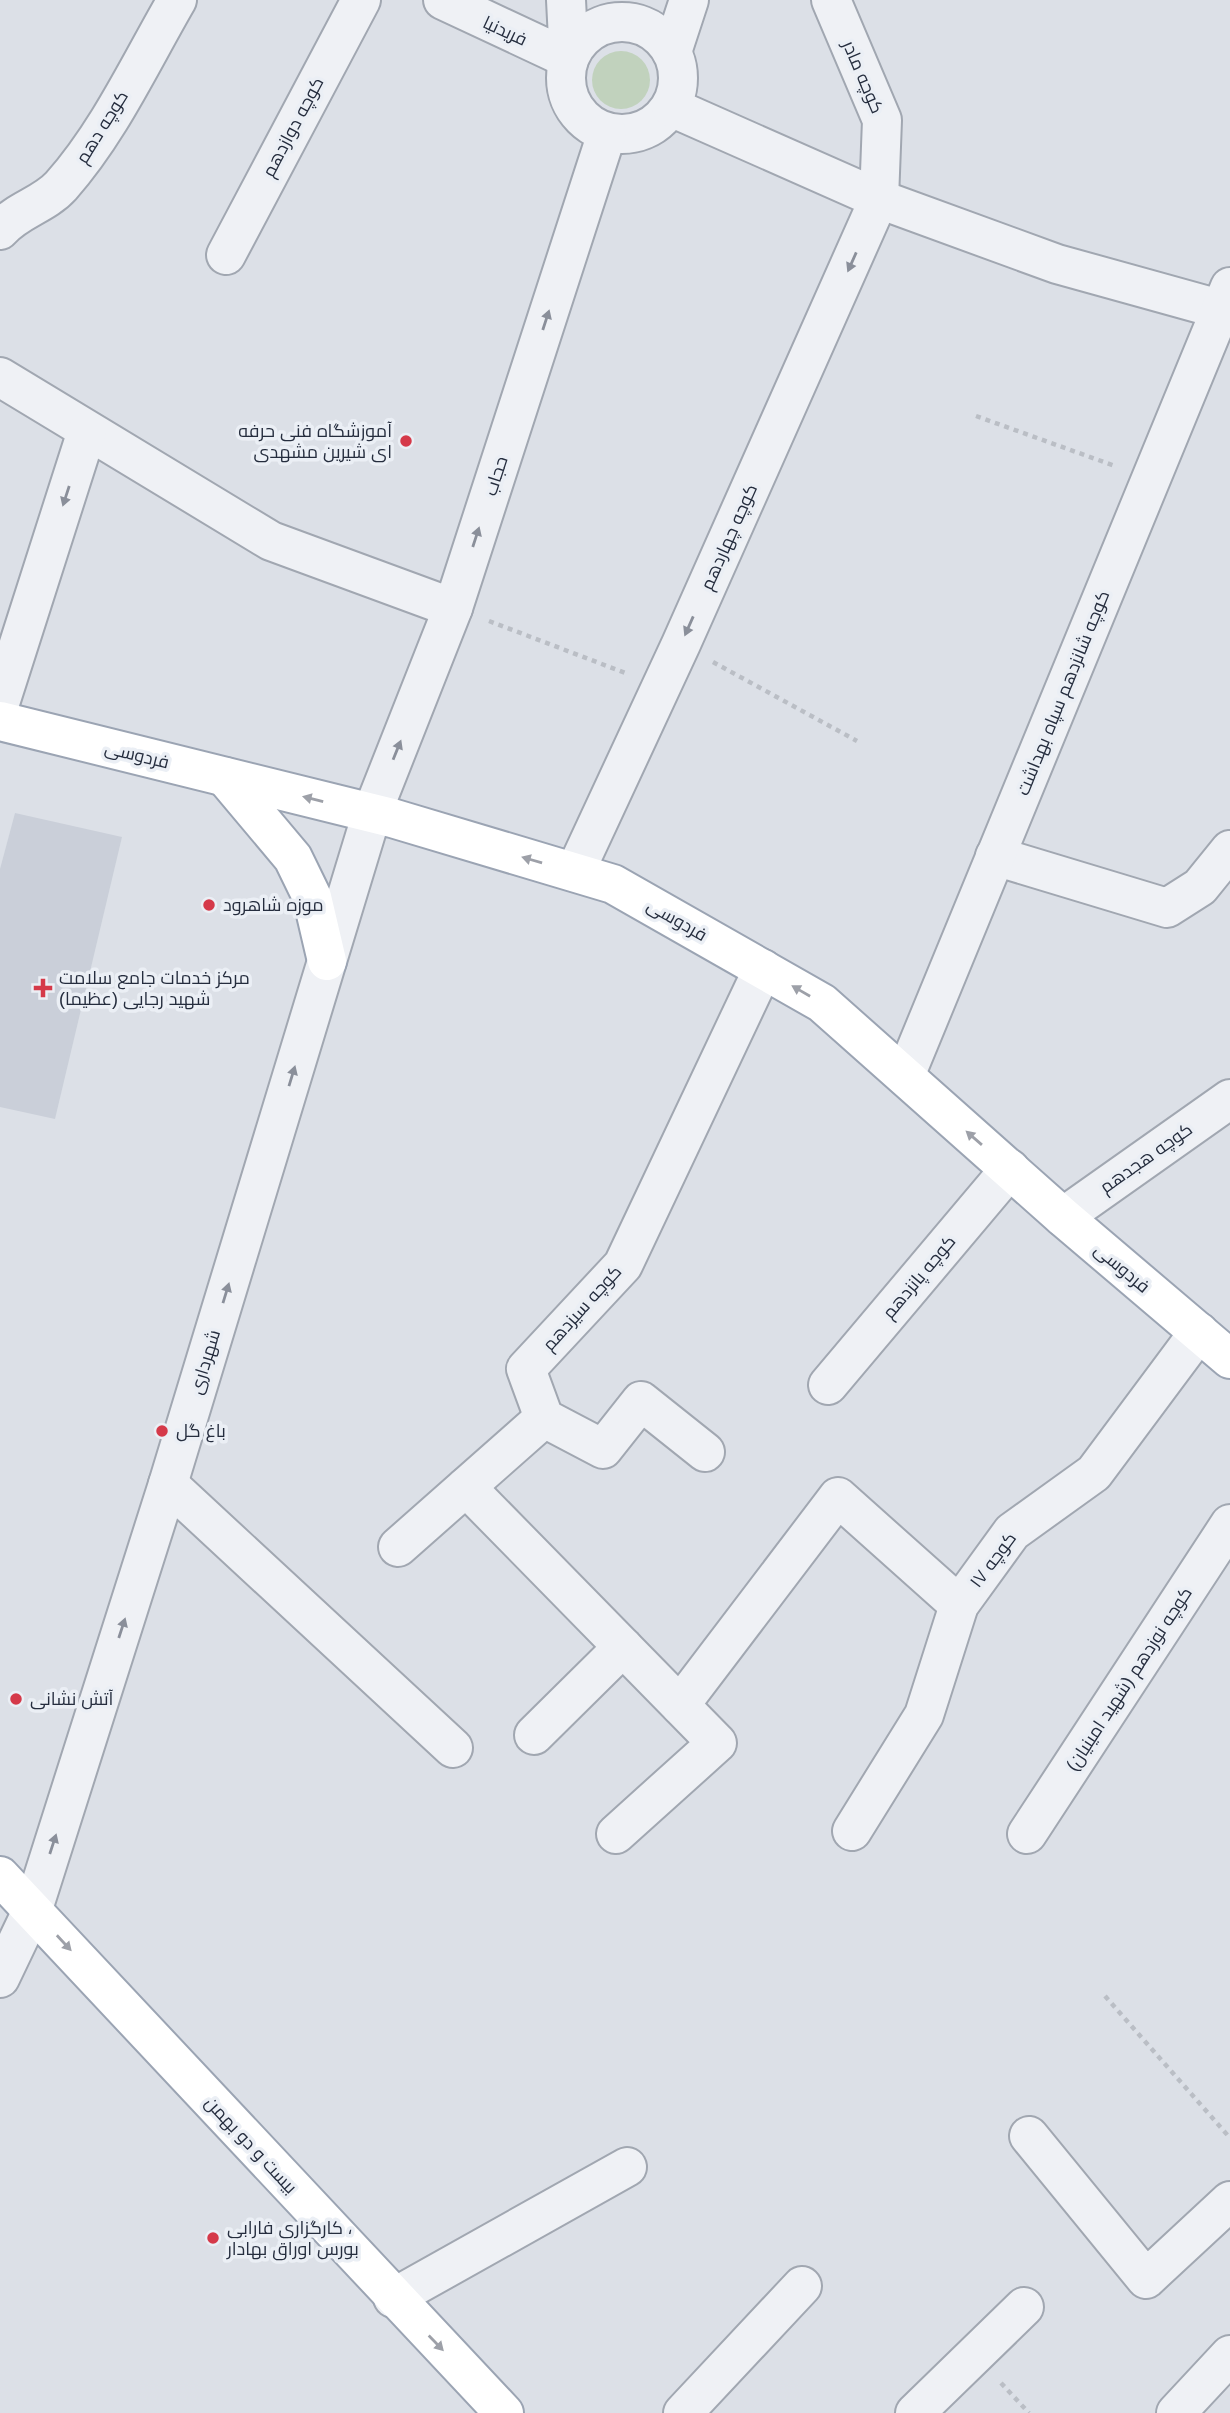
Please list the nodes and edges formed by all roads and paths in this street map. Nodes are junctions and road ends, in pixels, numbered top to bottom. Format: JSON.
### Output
{"nodes":[{"id":1,"x":177,"y":0,"type":"edge"},
{"id":2,"x":361,"y":0,"type":"edge"},
{"id":3,"x":443,"y":0,"type":"edge"},
{"id":4,"x":566,"y":0,"type":"edge"},
{"id":5,"x":690,"y":0,"type":"edge"},
{"id":6,"x":831,"y":0,"type":"edge"},
{"id":7,"x":645,"y":20,"type":"edge"},
{"id":8,"x":569,"y":59,"type":"junction"},
{"id":9,"x":671,"y":107,"type":"junction"},
{"id":10,"x":607,"y":133,"type":"junction"},
{"id":11,"x":879,"y":199,"type":"junction"},
{"id":12,"x":0,"y":230,"type":"edge"},
{"id":13,"x":226,"y":255,"type":"dead end"},
{"id":14,"x":1227,"y":303,"type":"edge"},
{"id":15,"x":0,"y":377,"type":"edge"},
{"id":16,"x":976,"y":416,"type":"dead end"},
{"id":17,"x":87,"y":431,"type":"junction"},
{"id":18,"x":1152,"y":479,"type":"junction"},
{"id":19,"x":453,"y":608,"type":"junction"},
{"id":20,"x":681,"y":645,"type":"junction"},
{"id":21,"x":661,"y":687,"type":"junction"},
{"id":22,"x":0,"y":703,"type":"edge"},
{"id":23,"x":0,"y":721,"type":"edge"},
{"id":24,"x":857,"y":741,"type":"dead end"},
{"id":25,"x":225,"y":777,"type":"junction"},
{"id":26,"x":372,"y":813,"type":"junction"},
{"id":27,"x":1230,"y":850,"type":"edge"},
{"id":28,"x":995,"y":856,"type":"junction"},
{"id":29,"x":575,"y":872,"type":"junction"},
{"id":30,"x":327,"y":961,"type":"junction"},
{"id":31,"x":763,"y":969,"type":"junction"},
{"id":32,"x":905,"y":1076,"type":"junction"},
{"id":33,"x":1230,"y":1099,"type":"edge"},
{"id":34,"x":1010,"y":1169,"type":"junction"},
{"id":35,"x":1063,"y":1217,"type":"junction"},
{"id":36,"x":1199,"y":1332,"type":"junction"},
{"id":37,"x":1230,"y":1359,"type":"edge"},
{"id":38,"x":828,"y":1385,"type":"dead end"},
{"id":39,"x":544,"y":1418,"type":"junction"},
{"id":40,"x":705,"y":1452,"type":"dead end"},
{"id":41,"x":169,"y":1483,"type":"junction"},
{"id":42,"x":466,"y":1487,"type":"junction"},
{"id":43,"x":1230,"y":1524,"type":"edge"},
{"id":44,"x":398,"y":1547,"type":"dead end"},
{"id":45,"x":959,"y":1605,"type":"junction"},
{"id":46,"x":623,"y":1647,"type":"junction"},
{"id":47,"x":680,"y":1705,"type":"junction"},
{"id":48,"x":534,"y":1735,"type":"dead end"},
{"id":49,"x":453,"y":1748,"type":"dead end"},
{"id":50,"x":852,"y":1831,"type":"dead end"},
{"id":51,"x":616,"y":1834,"type":"dead end"},
{"id":52,"x":1027,"y":1834,"type":"dead end"},
{"id":53,"x":0,"y":1876,"type":"edge"},
{"id":54,"x":33,"y":1909,"type":"junction"},
{"id":55,"x":0,"y":1932,"type":"edge"},
{"id":56,"x":0,"y":1978,"type":"edge"},
{"id":57,"x":1105,"y":1996,"type":"dead end"},
{"id":58,"x":1029,"y":2136,"type":"dead end"},
{"id":59,"x":1230,"y":2138,"type":"edge"},
{"id":60,"x":627,"y":2167,"type":"dead end"},
{"id":61,"x":1230,"y":2201,"type":"edge"},
{"id":62,"x":802,"y":2286,"type":"dead end"},
{"id":63,"x":393,"y":2298,"type":"junction"},
{"id":64,"x":1024,"y":2306,"type":"dead end"},
{"id":65,"x":1230,"y":2355,"type":"edge"},
{"id":66,"x":504,"y":2413,"type":"edge"},
{"id":67,"x":683,"y":2413,"type":"edge"},
{"id":68,"x":915,"y":2413,"type":"edge"},
{"id":69,"x":1176,"y":2413,"type":"edge"}],
"edges":[{"from":1,"to":12,"type":"street","name":"کوچه دهم"},
{"from":2,"to":13,"type":"street","name":"کوچه دوازدهم"},
{"from":3,"to":8,"type":"street","name":"فریدنیا"},
{"from":4,"to":8,"type":"street"},
{"from":5,"to":7,"type":"street"},
{"from":6,"to":11,"type":"street","name":"کوچه مادر"},
{"from":7,"to":8,"type":"street"},
{"from":7,"to":9,"type":"street"},
{"from":8,"to":10,"type":"street"},
{"from":9,"to":10,"type":"street"},
{"from":9,"to":11,"type":"street"},
{"from":19,"to":10,"type":"street","name":"حجاب","one_way":true},
{"from":11,"to":14,"type":"street"},
{"from":11,"to":20,"type":"street","name":"کوچه چهاردهم","one_way":true},
{"from":14,"to":18,"type":"street","name":"کوچه شانزدهم سپاه بهداشت"},
{"from":15,"to":17,"type":"street"},
{"from":16,"to":18,"type":"path"},
{"from":17,"to":19,"type":"street"},
{"from":17,"to":22,"type":"street","one_way":true},
{"from":18,"to":28,"type":"street","name":"کوچه شانزدهم سپاه بهداشت"},
{"from":19,"to":21,"type":"path"},
{"from":26,"to":19,"type":"street","name":"حجاب","one_way":true},
{"from":20,"to":21,"type":"street","name":"کوچه چهاردهم"},
{"from":20,"to":24,"type":"path"},
{"from":21,"to":29,"type":"street","name":"کوچه چهاردهم"},
{"from":23,"to":25,"type":"main road","name":"فردوسی"},
{"from":26,"to":25,"type":"main road","name":"فردوسی","one_way":true},
{"from":25,"to":30,"type":"main road"},
{"from":29,"to":26,"type":"main road","name":"فردوسی","one_way":true},
{"from":26,"to":30,"type":"street","name":"شهرداری"},
{"from":27,"to":28,"type":"street"},
{"from":28,"to":32,"type":"street","name":"کوچه شانزدهم سپاه بهداشت"},
{"from":29,"to":31,"type":"main road","name":"فردوسی"},
{"from":41,"to":30,"type":"street","name":"شهرداری","one_way":true},
{"from":32,"to":31,"type":"main road","name":"فردوسی","one_way":true},
{"from":31,"to":39,"type":"street","name":"کوچه سیزدهم"},
{"from":34,"to":32,"type":"main road","name":"فردوسی","one_way":true},
{"from":33,"to":35,"type":"street","name":"کوچه هجدهم"},
{"from":34,"to":35,"type":"main road","name":"فردوسی"},
{"from":34,"to":38,"type":"street","name":"کوچه پانزدهم"},
{"from":35,"to":36,"type":"main road","name":"فردوسی"},
{"from":36,"to":37,"type":"main road","name":"فردوسی"},
{"from":36,"to":45,"type":"street","name":"۱۷ کوچه"},
{"from":39,"to":40,"type":"street"},
{"from":39,"to":42,"type":"street"},
{"from":41,"to":49,"type":"street"},
{"from":54,"to":41,"type":"street","name":"شهرداری","one_way":true},
{"from":42,"to":44,"type":"street"},
{"from":42,"to":46,"type":"street"},
{"from":43,"to":52,"type":"street","name":"کوچه نوزدهم (شهید امینیان)"},
{"from":45,"to":47,"type":"street"},
{"from":45,"to":50,"type":"street","name":"۱۷ کوچه"},
{"from":46,"to":47,"type":"street"},
{"from":46,"to":48,"type":"street"},
{"from":47,"to":51,"type":"street"},
{"from":53,"to":54,"type":"main road","name":"بیست و دو بهمن"},
{"from":54,"to":55,"type":"street"},
{"from":54,"to":56,"type":"street","name":"شهرداری"},
{"from":54,"to":63,"type":"main road","name":"بیست و دو بهمن","one_way":true},
{"from":57,"to":59,"type":"path"},
{"from":58,"to":61,"type":"street"},
{"from":60,"to":63,"type":"street"},
{"from":62,"to":67,"type":"street"},
{"from":63,"to":66,"type":"main road","name":"بیست و دو بهمن","one_way":true},
{"from":64,"to":68,"type":"street"},
{"from":65,"to":69,"type":"street"}]}
